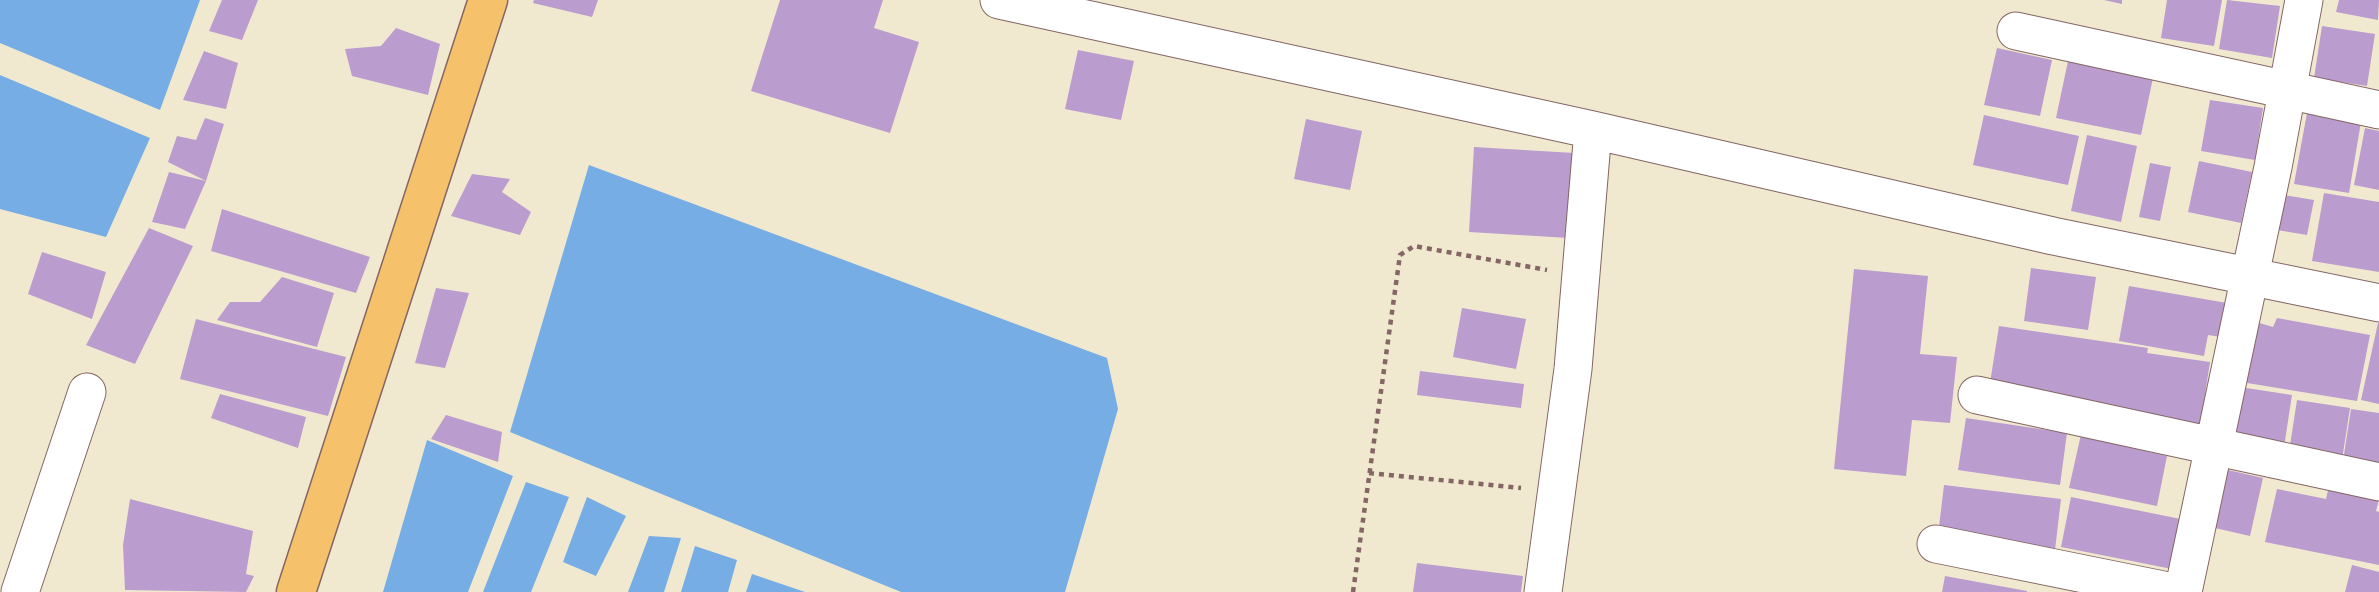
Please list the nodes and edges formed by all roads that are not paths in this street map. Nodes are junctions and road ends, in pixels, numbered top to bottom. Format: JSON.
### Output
{"nodes":[{"id":1,"x":488,"y":0,"type":"edge"},
{"id":2,"x":999,"y":0,"type":"edge"},
{"id":3,"x":2304,"y":0,"type":"edge"},
{"id":4,"x":2016,"y":32,"type":"dead end"},
{"id":5,"x":2285,"y":88,"type":"junction"},
{"id":6,"x":2379,"y":110,"type":"edge"},
{"id":7,"x":1593,"y":130,"type":"junction"},
{"id":8,"x":2249,"y":276,"type":"junction"},
{"id":9,"x":2379,"y":303,"type":"edge"},
{"id":10,"x":87,"y":392,"type":"dead end"},
{"id":11,"x":1978,"y":395,"type":"dead end"},
{"id":12,"x":2212,"y":443,"type":"junction"},
{"id":13,"x":2379,"y":482,"type":"edge"},
{"id":14,"x":1937,"y":544,"type":"dead end"},
{"id":15,"x":20,"y":592,"type":"edge"},
{"id":16,"x":296,"y":592,"type":"edge"},
{"id":17,"x":1543,"y":592,"type":"edge"},
{"id":18,"x":2173,"y":592,"type":"edge"},
{"id":19,"x":2183,"y":592,"type":"edge"}],
"edges":[{"from":1,"to":16,"type":"highway"},
{"from":2,"to":7,"type":"street"},
{"from":3,"to":5,"type":"street"},
{"from":4,"to":5,"type":"street"},
{"from":5,"to":6,"type":"street"},
{"from":5,"to":8,"type":"street"},
{"from":7,"to":8,"type":"street"},
{"from":7,"to":17,"type":"street"},
{"from":8,"to":9,"type":"street"},
{"from":8,"to":12,"type":"street"},
{"from":10,"to":15,"type":"street"},
{"from":11,"to":12,"type":"street"},
{"from":12,"to":13,"type":"street"},
{"from":12,"to":19,"type":"street"},
{"from":14,"to":18,"type":"street"}]}
